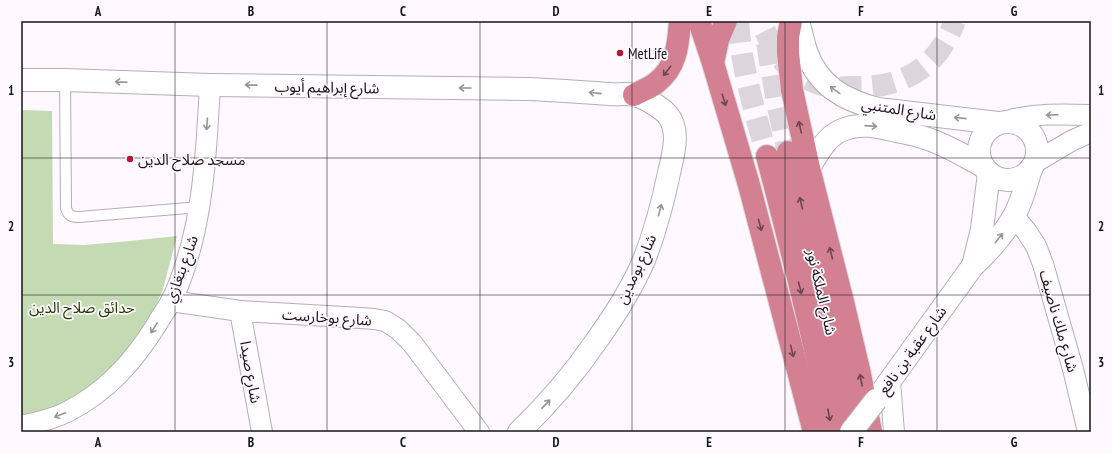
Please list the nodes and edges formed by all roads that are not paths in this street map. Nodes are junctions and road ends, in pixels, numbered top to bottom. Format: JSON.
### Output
{"nodes":[{"id":1,"x":680,"y":21,"type":"edge"},
{"id":2,"x":699,"y":21,"type":"edge"},
{"id":3,"x":726,"y":21,"type":"edge"},
{"id":4,"x":789,"y":25,"type":"edge"},
{"id":5,"x":713,"y":63,"type":"junction"},
{"id":6,"x":21,"y":80,"type":"edge"},
{"id":7,"x":65,"y":80,"type":"junction"},
{"id":8,"x":210,"y":85,"type":"junction"},
{"id":9,"x":634,"y":94,"type":"junction"},
{"id":10,"x":1091,"y":115,"type":"edge"},
{"id":11,"x":1003,"y":122,"type":"junction"},
{"id":12,"x":1091,"y":132,"type":"edge"},
{"id":13,"x":788,"y":152,"type":"tunnel mouth"},
{"id":14,"x":766,"y":156,"type":"tunnel mouth"},
{"id":15,"x":1032,"y":166,"type":"junction"},
{"id":16,"x":809,"y":168,"type":"junction"},
{"id":17,"x":986,"y":170,"type":"junction"},
{"id":18,"x":200,"y":207,"type":"junction"},
{"id":19,"x":1014,"y":216,"type":"junction"},
{"id":20,"x":972,"y":267,"type":"junction"},
{"id":21,"x":171,"y":301,"type":"junction"},
{"id":22,"x":240,"y":312,"type":"junction"},
{"id":23,"x":1082,"y":369,"type":"edge"},
{"id":24,"x":890,"y":381,"type":"junction"},
{"id":25,"x":21,"y":426,"type":"edge"},
{"id":26,"x":262,"y":432,"type":"edge"},
{"id":27,"x":479,"y":432,"type":"edge"},
{"id":28,"x":519,"y":432,"type":"edge"},
{"id":29,"x":814,"y":432,"type":"edge"},
{"id":30,"x":833,"y":432,"type":"edge"},
{"id":31,"x":852,"y":432,"type":"edge"},
{"id":32,"x":870,"y":432,"type":"edge"},
{"id":33,"x":894,"y":432,"type":"edge"},
{"id":34,"x":1088,"y":432,"type":"edge"}],
"edges":[{"from":1,"to":9,"type":"highway","one_way":true},
{"from":2,"to":5,"type":"highway"},
{"from":3,"to":5,"type":"highway"},
{"from":11,"to":4,"type":"street","name":"شارع المتنبي","one_way":true},
{"from":16,"to":4,"type":"highway","one_way":true},
{"from":5,"to":29,"type":"highway","one_way":true},
{"from":6,"to":7,"type":"street","name":"شارع إبراهيم أيوب"},
{"from":8,"to":7,"type":"street","name":"شارع إبراهيم أيوب","one_way":true},
{"from":7,"to":18,"type":"lane"},
{"from":9,"to":8,"type":"street","name":"شارع إبراهيم أيوب","one_way":true},
{"from":8,"to":18,"type":"street","name":"شارع بنغازي","one_way":true},
{"from":28,"to":9,"type":"street","name":"شارع بومدين","one_way":true},
{"from":10,"to":11,"type":"street","name":"شارع المتنبي","one_way":true},
{"from":11,"to":15,"type":"street"},
{"from":11,"to":17,"type":"street"},
{"from":12,"to":15,"type":"street"},
{"from":31,"to":13,"type":"highway","name":"شارع الملكة نور","one_way":true},
{"from":14,"to":30,"type":"highway","name":"شارع الملكة نور","one_way":true},
{"from":15,"to":17,"type":"street"},
{"from":15,"to":19,"type":"street","name":"شارع عقبة بن نافع"},
{"from":16,"to":17,"type":"street","name":"شارع المتنبي","one_way":true},
{"from":32,"to":16,"type":"highway","one_way":true},
{"from":17,"to":20,"type":"street","name":"شارع عقبة بن نافع"},
{"from":18,"to":21,"type":"street","name":"شارع بنغازي"},
{"from":20,"to":19,"type":"street","name":"شارع عقبة بن نافع","one_way":true},
{"from":19,"to":23,"type":"street","name":"شارع ملك ناصيف"},
{"from":20,"to":24,"type":"street","name":"شارع عقبة بن نافع"},
{"from":21,"to":22,"type":"street","name":"شارع بوخارست"},
{"from":21,"to":25,"type":"street","name":"شارع بنغازي","one_way":true},
{"from":22,"to":26,"type":"street","name":"شارع صيدا"},
{"from":22,"to":27,"type":"street","name":"شارع بوخارست"},
{"from":23,"to":34,"type":"street","name":"شارع ملك ناصيف"},
{"from":24,"to":31,"type":"street","name":"شارع عقبة بن نافع","bridge":true},
{"from":24,"to":33,"type":"street"}]}
